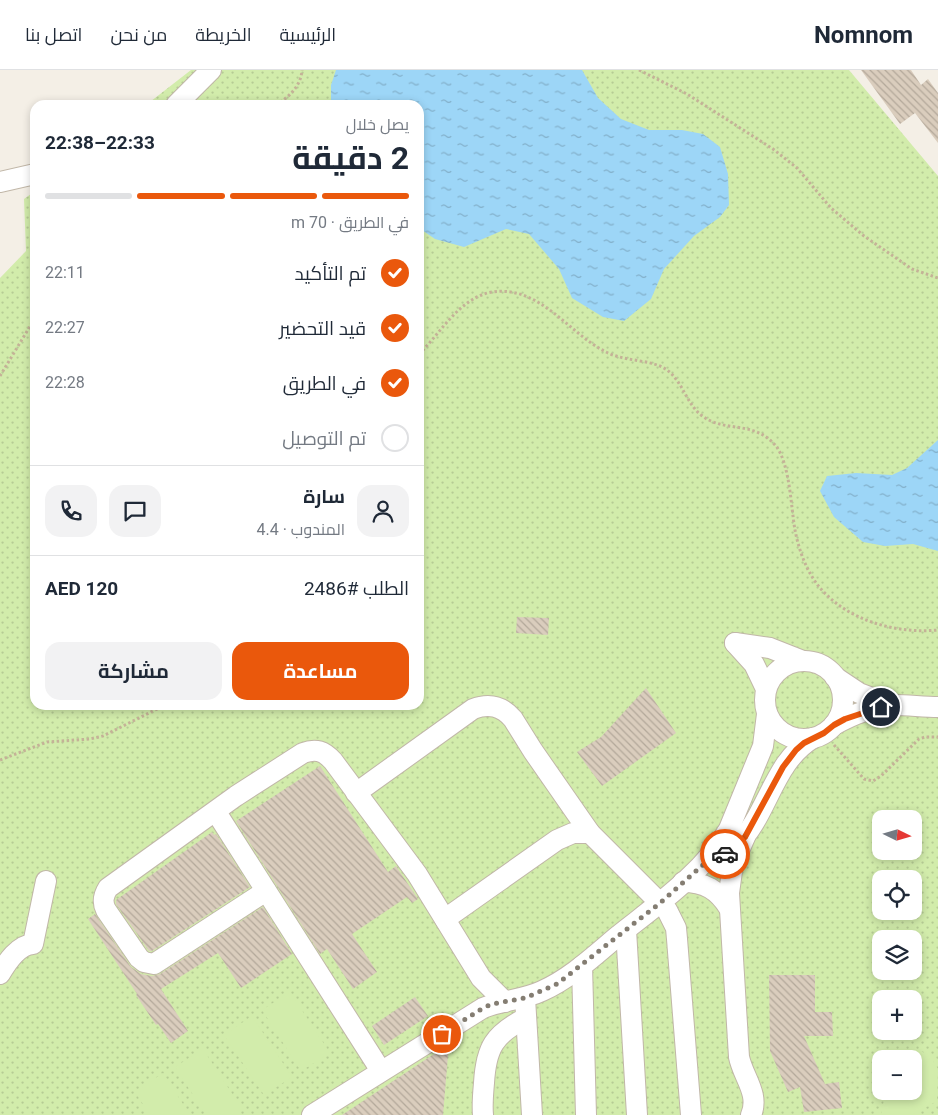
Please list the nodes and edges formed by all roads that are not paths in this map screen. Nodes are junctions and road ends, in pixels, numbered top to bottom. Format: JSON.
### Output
{"nodes":[{"id":1,"x":211,"y":70,"type":"edge"},
{"id":2,"x":181,"y":100,"type":"edge"},
{"id":3,"x":30,"y":175,"type":"edge"},
{"id":4,"x":0,"y":182,"type":"edge"},
{"id":5,"x":803,"y":661,"type":"junction"},
{"id":6,"x":835,"y":677,"type":"junction"},
{"id":7,"x":766,"y":689,"type":"junction"},
{"id":8,"x":893,"y":705,"type":"junction"},
{"id":9,"x":938,"y":707,"type":"edge"},
{"id":10,"x":767,"y":714,"type":"junction"},
{"id":11,"x":824,"y":732,"type":"junction"},
{"id":12,"x":356,"y":793,"type":"junction"},
{"id":13,"x":216,"y":812,"type":"junction"},
{"id":14,"x":590,"y":833,"type":"junction"},
{"id":15,"x":745,"y":837,"type":"junction"},
{"id":16,"x":704,"y":864,"type":"junction"},
{"id":17,"x":46,"y":881,"type":"dead end"},
{"id":18,"x":683,"y":882,"type":"junction"},
{"id":19,"x":266,"y":891,"type":"junction"},
{"id":20,"x":660,"y":903,"type":"junction"},
{"id":21,"x":729,"y":908,"type":"junction"},
{"id":22,"x":445,"y":919,"type":"junction"},
{"id":23,"x":626,"y":930,"type":"junction"},
{"id":24,"x":582,"y":966,"type":"junction"},
{"id":25,"x":0,"y":974,"type":"edge"},
{"id":26,"x":525,"y":998,"type":"junction"},
{"id":27,"x":505,"y":1002,"type":"junction"},
{"id":28,"x":526,"y":1018,"type":"junction"},
{"id":29,"x":381,"y":1071,"type":"junction"},
{"id":30,"x":754,"y":1113,"type":"edge"},
{"id":31,"x":312,"y":1115,"type":"edge"},
{"id":32,"x":483,"y":1115,"type":"edge"},
{"id":33,"x":532,"y":1115,"type":"edge"},
{"id":34,"x":586,"y":1115,"type":"edge"},
{"id":35,"x":637,"y":1115,"type":"edge"},
{"id":36,"x":691,"y":1115,"type":"edge"}],
"edges":[{"from":1,"to":2,"type":"street"},
{"from":3,"to":4,"type":"street"},
{"from":5,"to":6,"type":"street"},
{"from":5,"to":7,"type":"street"},
{"from":5,"to":7,"type":"street"},
{"from":6,"to":8,"type":"street"},
{"from":6,"to":11,"type":"street"},
{"from":7,"to":10,"type":"street"},
{"from":8,"to":9,"type":"street"},
{"from":8,"to":11,"type":"street"},
{"from":10,"to":11,"type":"street"},
{"from":10,"to":16,"type":"street"},
{"from":11,"to":15,"type":"street"},
{"from":12,"to":13,"type":"street"},
{"from":12,"to":14,"type":"street"},
{"from":12,"to":22,"type":"street"},
{"from":13,"to":19,"type":"street"},
{"from":13,"to":19,"type":"street"},
{"from":14,"to":20,"type":"street"},
{"from":14,"to":22,"type":"street"},
{"from":15,"to":16,"type":"street"},
{"from":15,"to":21,"type":"street"},
{"from":16,"to":18,"type":"street"},
{"from":17,"to":25,"type":"street"},
{"from":18,"to":20,"type":"street"},
{"from":18,"to":21,"type":"street"},
{"from":19,"to":29,"type":"street"},
{"from":20,"to":23,"type":"street"},
{"from":20,"to":36,"type":"street"},
{"from":21,"to":30,"type":"street"},
{"from":22,"to":27,"type":"street"},
{"from":23,"to":24,"type":"street"},
{"from":23,"to":35,"type":"street"},
{"from":24,"to":26,"type":"street"},
{"from":24,"to":34,"type":"street"},
{"from":26,"to":27,"type":"street"},
{"from":26,"to":28,"type":"street"},
{"from":27,"to":29,"type":"street"},
{"from":28,"to":32,"type":"street"},
{"from":28,"to":33,"type":"street"},
{"from":29,"to":31,"type":"street"}]}
